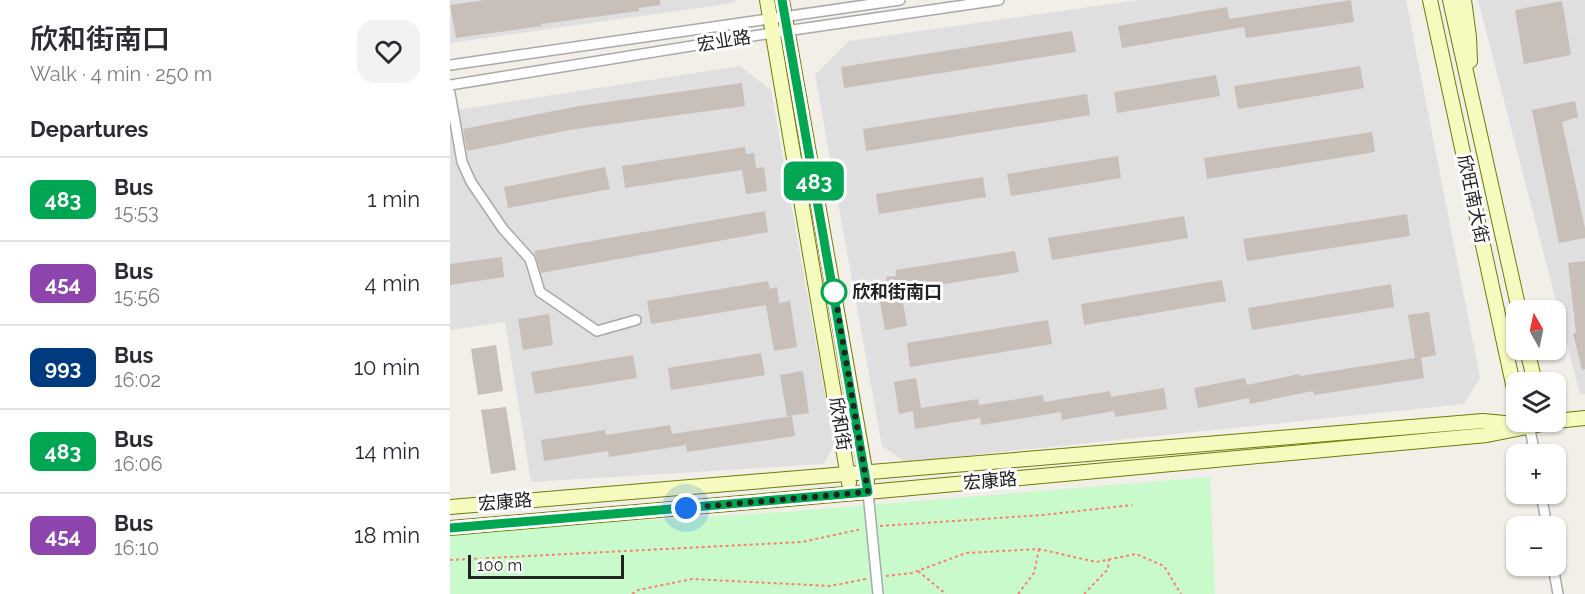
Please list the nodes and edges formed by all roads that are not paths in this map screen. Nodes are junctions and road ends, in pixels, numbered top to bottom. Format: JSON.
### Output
{"nodes":[{"id":1,"x":766,"y":0,"type":"edge"},
{"id":2,"x":782,"y":0,"type":"edge"},
{"id":3,"x":900,"y":0,"type":"edge"},
{"id":4,"x":999,"y":0,"type":"edge"},
{"id":5,"x":1422,"y":0,"type":"edge"},
{"id":6,"x":1430,"y":0,"type":"edge"},
{"id":7,"x":1450,"y":0,"type":"edge"},
{"id":8,"x":1464,"y":0,"type":"edge"},
{"id":9,"x":785,"y":17,"type":"junction"},
{"id":10,"x":770,"y":18,"type":"junction"},
{"id":11,"x":1436,"y":25,"type":"junction"},
{"id":12,"x":787,"y":32,"type":"junction"},
{"id":13,"x":772,"y":33,"type":"junction"},
{"id":14,"x":450,"y":65,"type":"edge"},
{"id":15,"x":450,"y":85,"type":"edge"},
{"id":16,"x":450,"y":93,"type":"edge"},
{"id":17,"x":1470,"y":93,"type":"junction"},
{"id":18,"x":808,"y":149,"type":"junction"},
{"id":19,"x":792,"y":152,"type":"junction"},
{"id":20,"x":1517,"y":300,"type":"edge"},
{"id":21,"x":636,"y":320,"type":"dead end"},
{"id":22,"x":844,"y":348,"type":"junction"},
{"id":23,"x":828,"y":350,"type":"junction"},
{"id":24,"x":1510,"y":372,"type":"edge"},
{"id":25,"x":1585,"y":418,"type":"edge"},
{"id":26,"x":1566,"y":420,"type":"edge"},
{"id":27,"x":1506,"y":422,"type":"edge"},
{"id":28,"x":1506,"y":430,"type":"edge"},
{"id":29,"x":866,"y":472,"type":"junction"},
{"id":30,"x":848,"y":474,"type":"junction"},
{"id":31,"x":868,"y":492,"type":"junction"},
{"id":32,"x":851,"y":493,"type":"junction"},
{"id":33,"x":450,"y":507,"type":"edge"},
{"id":34,"x":450,"y":528,"type":"edge"},
{"id":35,"x":1555,"y":576,"type":"edge"},
{"id":36,"x":878,"y":594,"type":"edge"},
{"id":37,"x":1558,"y":594,"type":"edge"}],
"edges":[{"from":1,"to":10,"type":"main road","name":"欣和街"},
{"from":2,"to":9,"type":"main road","name":"欣和街"},
{"from":3,"to":9,"type":"street","name":"宏业路"},
{"from":4,"to":12,"type":"street","name":"宏业路"},
{"from":5,"to":11,"type":"main road"},
{"from":6,"to":11,"type":"main road","name":"欣旺南大街"},
{"from":7,"to":17,"type":"main road","name":"欣旺南大街"},
{"from":8,"to":17,"type":"main road"},
{"from":9,"to":10,"type":"street","name":"宏业路"},
{"from":9,"to":12,"type":"main road","name":"欣和街"},
{"from":10,"to":13,"type":"main road","name":"欣和街"},
{"from":10,"to":14,"type":"street","name":"宏业路"},
{"from":11,"to":24,"type":"main road","name":"欣旺南大街"},
{"from":12,"to":13,"type":"street","name":"宏业路"},
{"from":12,"to":18,"type":"main road","name":"欣和街"},
{"from":13,"to":15,"type":"street","name":"宏业路"},
{"from":13,"to":19,"type":"main road","name":"欣和街"},
{"from":16,"to":21,"type":"street"},
{"from":17,"to":20,"type":"main road","name":"欣旺南大街"},
{"from":18,"to":19,"type":"main road"},
{"from":18,"to":22,"type":"main road","name":"欣和街"},
{"from":19,"to":23,"type":"main road","name":"欣和街"},
{"from":22,"to":23,"type":"main road"},
{"from":22,"to":29,"type":"main road","name":"欣和街"},
{"from":23,"to":30,"type":"main road","name":"欣和街"},
{"from":25,"to":26,"type":"main road","name":"宏康路"},
{"from":27,"to":29,"type":"main road","name":"宏康路"},
{"from":28,"to":31,"type":"main road","name":"宏康路"},
{"from":29,"to":30,"type":"main road","name":"宏康路"},
{"from":29,"to":31,"type":"main road","name":"欣和街"},
{"from":30,"to":32,"type":"main road","name":"欣和街"},
{"from":30,"to":33,"type":"main road","name":"宏康路"},
{"from":31,"to":32,"type":"main road","name":"宏康路"},
{"from":31,"to":36,"type":"street"},
{"from":32,"to":34,"type":"main road","name":"宏康路"},
{"from":35,"to":37,"type":"street"}]}
